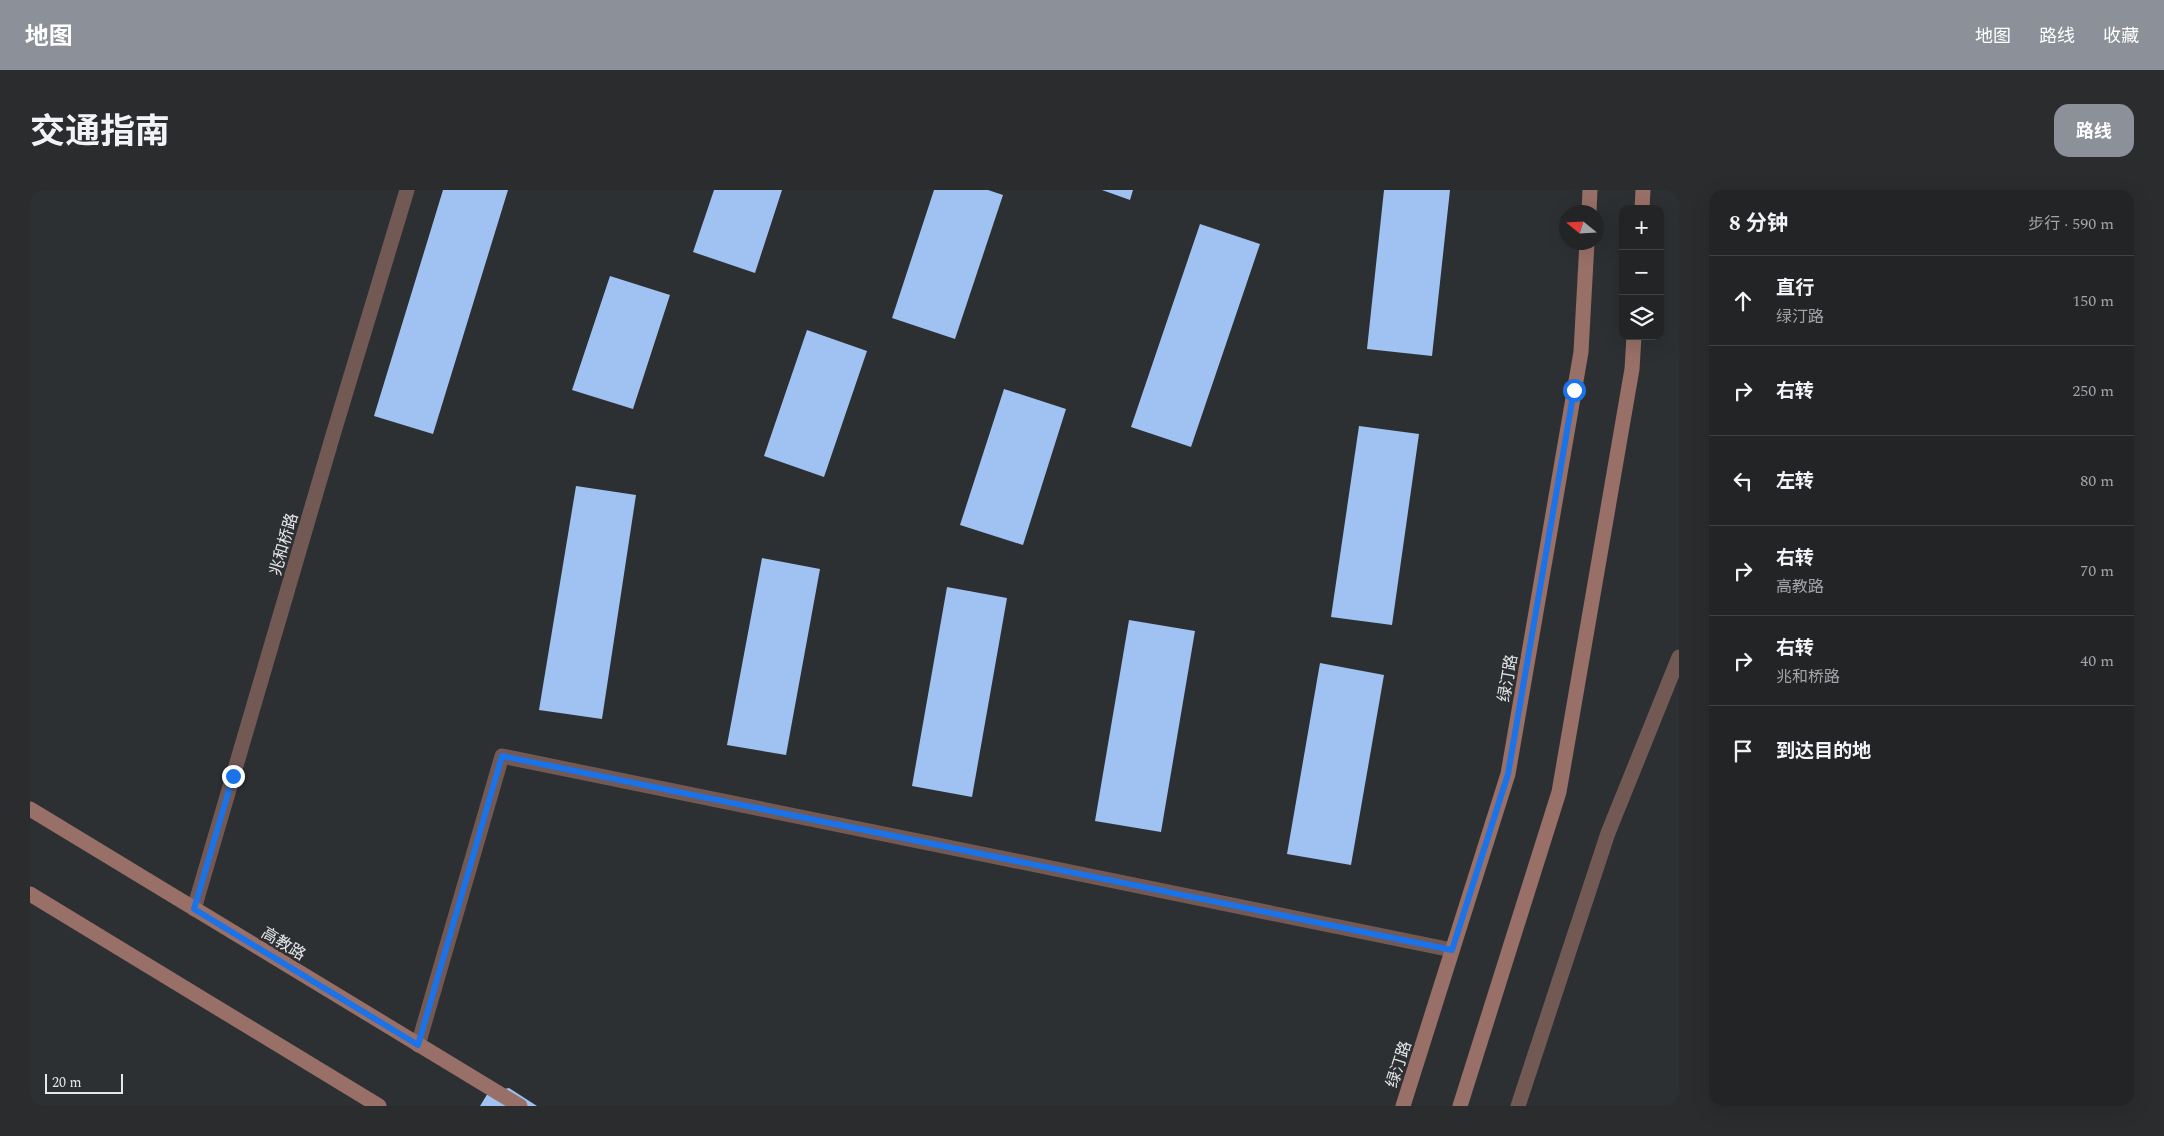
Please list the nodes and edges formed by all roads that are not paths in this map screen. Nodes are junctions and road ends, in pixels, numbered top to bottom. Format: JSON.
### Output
{"nodes":[{"id":1,"x":408,"y":190,"type":"edge"},
{"id":2,"x":1590,"y":190,"type":"edge"},
{"id":3,"x":1643,"y":190,"type":"edge"},
{"id":4,"x":1589,"y":205,"type":"edge"},
{"id":5,"x":1642,"y":205,"type":"edge"},
{"id":6,"x":1587,"y":250,"type":"edge"},
{"id":7,"x":1634,"y":340,"type":"edge"},
{"id":8,"x":1679,"y":656,"type":"edge"},
{"id":9,"x":30,"y":810,"type":"edge"},
{"id":10,"x":30,"y":894,"type":"edge"},
{"id":11,"x":194,"y":909,"type":"junction"},
{"id":12,"x":1452,"y":950,"type":"junction"},
{"id":13,"x":418,"y":1045,"type":"junction"},
{"id":14,"x":379,"y":1106,"type":"edge"},
{"id":15,"x":520,"y":1106,"type":"edge"},
{"id":16,"x":1403,"y":1106,"type":"edge"},
{"id":17,"x":1460,"y":1106,"type":"edge"},
{"id":18,"x":1518,"y":1106,"type":"edge"}],
"edges":[{"from":1,"to":11,"type":"street","name":"兆和桥路"},
{"from":2,"to":4,"type":"main road"},
{"from":3,"to":5,"type":"main road"},
{"from":6,"to":12,"type":"main road","name":"绿汀路"},
{"from":7,"to":17,"type":"main road"},
{"from":8,"to":18,"type":"street"},
{"from":9,"to":11,"type":"main road","name":"高教路"},
{"from":10,"to":14,"type":"main road"},
{"from":11,"to":13,"type":"main road","name":"高教路"},
{"from":12,"to":13,"type":"street"},
{"from":12,"to":16,"type":"main road","name":"绿汀路"},
{"from":13,"to":15,"type":"main road","name":"高教路"}]}
